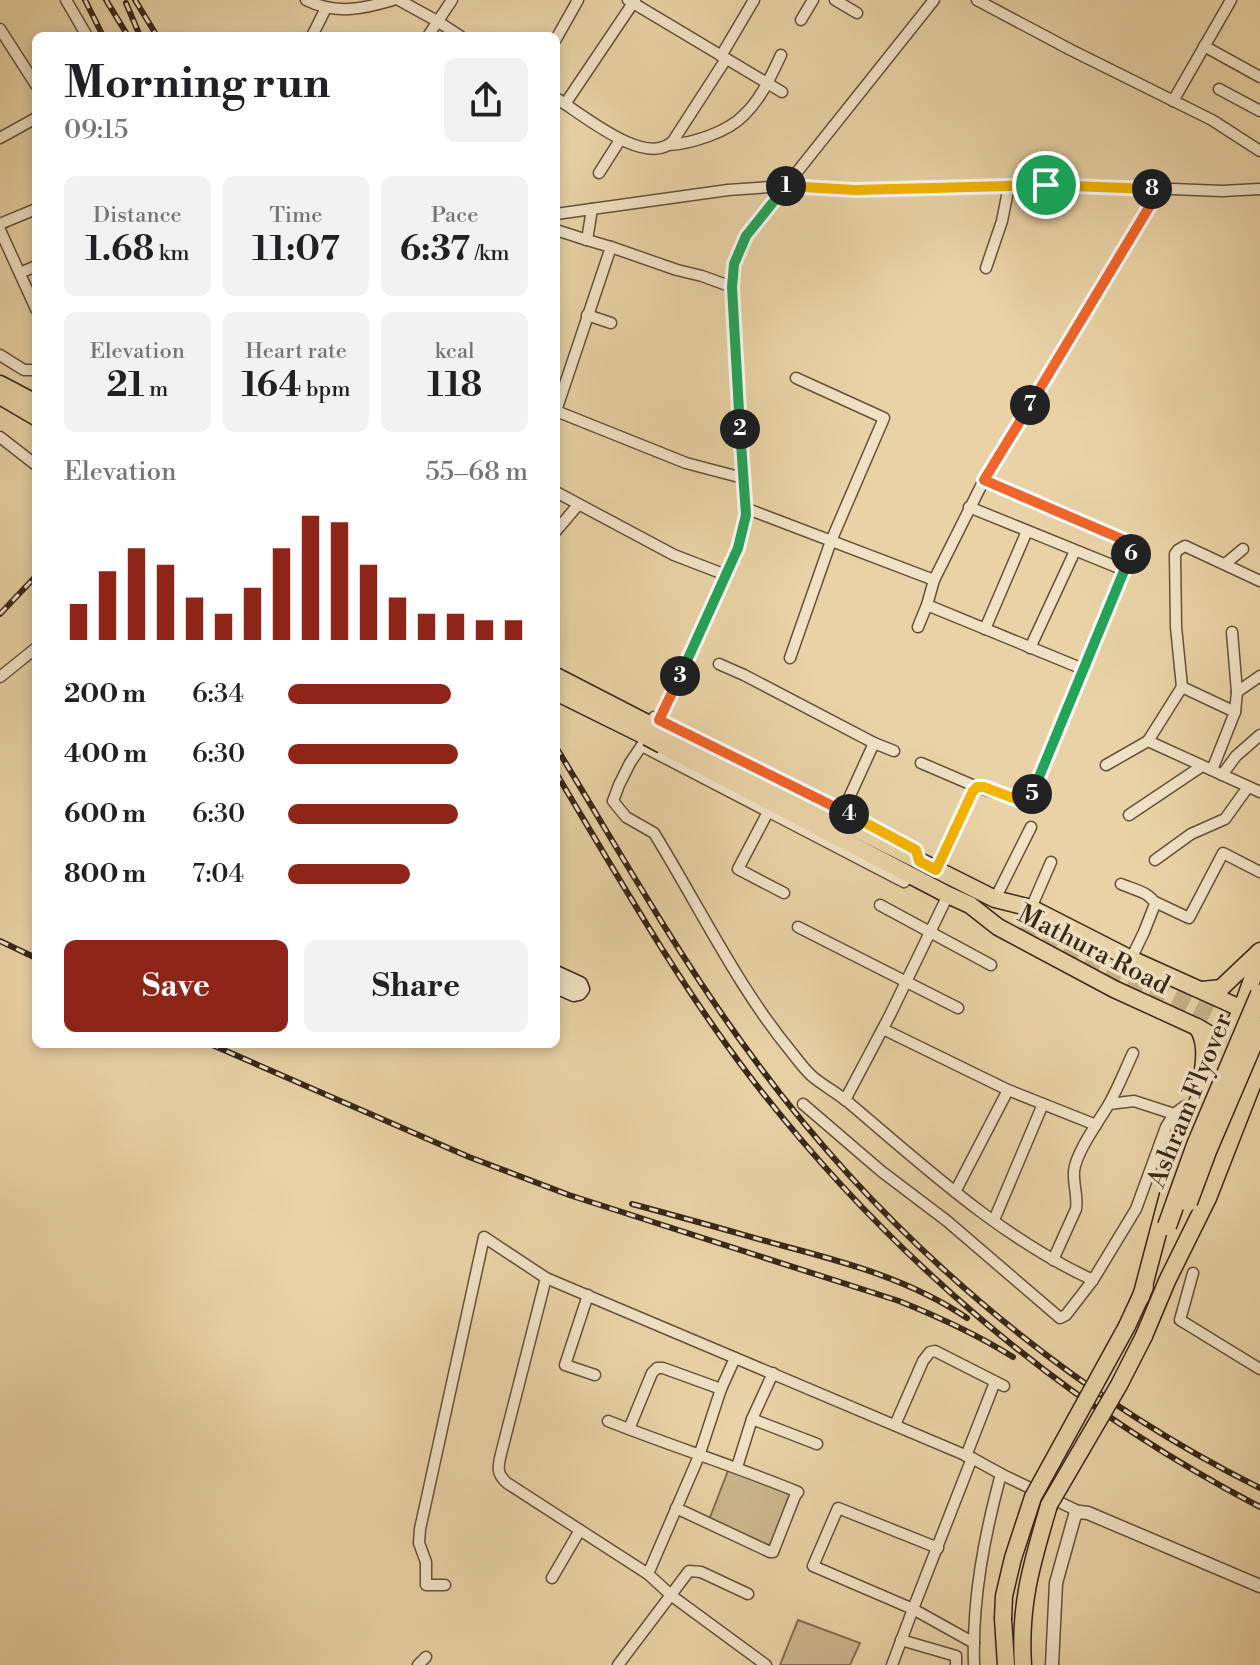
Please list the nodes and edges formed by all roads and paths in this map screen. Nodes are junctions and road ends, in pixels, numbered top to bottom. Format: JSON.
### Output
{"nodes":[{"id":1,"x":66,"y":0,"type":"edge"},
{"id":2,"x":306,"y":0,"type":"edge"},
{"id":3,"x":396,"y":0,"type":"edge"},
{"id":4,"x":452,"y":0,"type":"edge"},
{"id":5,"x":578,"y":0,"type":"edge"},
{"id":6,"x":754,"y":0,"type":"edge"},
{"id":7,"x":813,"y":0,"type":"edge"},
{"id":8,"x":835,"y":0,"type":"edge"},
{"id":9,"x":934,"y":0,"type":"edge"},
{"id":10,"x":977,"y":0,"type":"edge"},
{"id":11,"x":1230,"y":0,"type":"edge"},
{"id":12,"x":632,"y":1,"type":"edge"},
{"id":13,"x":326,"y":8,"type":"junction"},
{"id":14,"x":857,"y":13,"type":"dead end"},
{"id":15,"x":801,"y":20,"type":"dead end"},
{"id":16,"x":437,"y":21,"type":"junction"},
{"id":17,"x":0,"y":29,"type":"edge"},
{"id":18,"x":85,"y":32,"type":"edge"},
{"id":19,"x":314,"y":32,"type":"edge"},
{"id":20,"x":430,"y":32,"type":"edge"},
{"id":21,"x":454,"y":32,"type":"edge"},
{"id":22,"x":560,"y":32,"type":"edge"},
{"id":23,"x":1204,"y":46,"type":"junction"},
{"id":24,"x":781,"y":55,"type":"dead end"},
{"id":25,"x":724,"y":57,"type":"junction"},
{"id":26,"x":1260,"y":77,"type":"edge"},
{"id":27,"x":32,"y":79,"type":"edge"},
{"id":28,"x":767,"y":83,"type":"junction"},
{"id":29,"x":1219,"y":89,"type":"dead end"},
{"id":30,"x":782,"y":92,"type":"dead end"},
{"id":31,"x":560,"y":101,"type":"edge"},
{"id":32,"x":1173,"y":101,"type":"junction"},
{"id":33,"x":1260,"y":111,"type":"edge"},
{"id":34,"x":32,"y":120,"type":"edge"},
{"id":35,"x":0,"y":138,"type":"edge"},
{"id":36,"x":620,"y":140,"type":"junction"},
{"id":37,"x":668,"y":145,"type":"junction"},
{"id":38,"x":1260,"y":151,"type":"edge"},
{"id":39,"x":599,"y":173,"type":"dead end"},
{"id":40,"x":784,"y":186,"type":"junction"},
{"id":41,"x":1009,"y":186,"type":"junction"},
{"id":42,"x":1160,"y":189,"type":"junction"},
{"id":43,"x":1260,"y":189,"type":"edge"},
{"id":44,"x":592,"y":209,"type":"junction"},
{"id":45,"x":32,"y":211,"type":"edge"},
{"id":46,"x":560,"y":213,"type":"edge"},
{"id":47,"x":0,"y":227,"type":"edge"},
{"id":48,"x":560,"y":231,"type":"edge"},
{"id":49,"x":587,"y":240,"type":"junction"},
{"id":50,"x":611,"y":247,"type":"junction"},
{"id":51,"x":32,"y":268,"type":"edge"},
{"id":52,"x":986,"y":268,"type":"dead end"},
{"id":53,"x":20,"y":273,"type":"junction"},
{"id":54,"x":732,"y":287,"type":"junction"},
{"id":55,"x":32,"y":300,"type":"edge"},
{"id":56,"x":587,"y":315,"type":"junction"},
{"id":57,"x":611,"y":323,"type":"dead end"},
{"id":58,"x":0,"y":355,"type":"edge"},
{"id":59,"x":32,"y":370,"type":"edge"},
{"id":60,"x":796,"y":378,"type":"dead end"},
{"id":61,"x":0,"y":384,"type":"edge"},
{"id":62,"x":0,"y":396,"type":"edge"},
{"id":63,"x":560,"y":399,"type":"edge"},
{"id":64,"x":32,"y":401,"type":"edge"},
{"id":65,"x":560,"y":413,"type":"edge"},
{"id":66,"x":32,"y":415,"type":"edge"},
{"id":67,"x":0,"y":437,"type":"edge"},
{"id":68,"x":32,"y":462,"type":"edge"},
{"id":69,"x":743,"y":478,"type":"junction"},
{"id":70,"x":984,"y":480,"type":"junction"},
{"id":71,"x":560,"y":494,"type":"edge"},
{"id":72,"x":578,"y":505,"type":"junction"},
{"id":73,"x":969,"y":507,"type":"junction"},
{"id":74,"x":745,"y":508,"type":"junction"},
{"id":75,"x":560,"y":526,"type":"edge"},
{"id":76,"x":1027,"y":531,"type":"junction"},
{"id":77,"x":831,"y":541,"type":"junction"},
{"id":78,"x":1243,"y":549,"type":"dead end"},
{"id":79,"x":1075,"y":551,"type":"junction"},
{"id":80,"x":1225,"y":564,"type":"junction"},
{"id":81,"x":1124,"y":570,"type":"junction"},
{"id":82,"x":726,"y":575,"type":"junction"},
{"id":83,"x":934,"y":580,"type":"junction"},
{"id":84,"x":1260,"y":581,"type":"edge"},
{"id":85,"x":927,"y":605,"type":"junction"},
{"id":86,"x":918,"y":627,"type":"dead end"},
{"id":87,"x":985,"y":629,"type":"junction"},
{"id":88,"x":1232,"y":632,"type":"dead end"},
{"id":89,"x":1030,"y":648,"type":"junction"},
{"id":90,"x":32,"y":651,"type":"edge"},
{"id":91,"x":790,"y":658,"type":"dead end"},
{"id":92,"x":719,"y":664,"type":"dead end"},
{"id":93,"x":1083,"y":669,"type":"junction"},
{"id":94,"x":560,"y":671,"type":"edge"},
{"id":95,"x":1260,"y":676,"type":"edge"},
{"id":96,"x":0,"y":677,"type":"edge"},
{"id":97,"x":560,"y":678,"type":"edge"},
{"id":98,"x":1182,"y":687,"type":"junction"},
{"id":99,"x":1237,"y":692,"type":"junction"},
{"id":100,"x":560,"y":694,"type":"edge"},
{"id":101,"x":1235,"y":712,"type":"junction"},
{"id":102,"x":659,"y":720,"type":"junction"},
{"id":103,"x":1260,"y":735,"type":"edge"},
{"id":104,"x":1148,"y":741,"type":"junction"},
{"id":105,"x":874,"y":743,"type":"junction"},
{"id":106,"x":642,"y":746,"type":"junction"},
{"id":107,"x":894,"y":751,"type":"dead end"},
{"id":108,"x":921,"y":763,"type":"dead end"},
{"id":109,"x":1106,"y":765,"type":"dead end"},
{"id":110,"x":1212,"y":770,"type":"junction"},
{"id":111,"x":977,"y":787,"type":"junction"},
{"id":112,"x":1248,"y":787,"type":"junction"},
{"id":113,"x":1260,"y":792,"type":"edge"},
{"id":114,"x":843,"y":811,"type":"junction"},
{"id":115,"x":768,"y":812,"type":"junction"},
{"id":116,"x":1129,"y":815,"type":"dead end"},
{"id":117,"x":1031,"y":827,"type":"dead end"},
{"id":118,"x":1155,"y":860,"type":"dead end"},
{"id":119,"x":1051,"y":862,"type":"dead end"},
{"id":120,"x":910,"y":866,"type":"junction"},
{"id":121,"x":936,"y":870,"type":"junction"},
{"id":122,"x":1260,"y":872,"type":"edge"},
{"id":123,"x":1121,"y":884,"type":"dead end"},
{"id":124,"x":784,"y":893,"type":"dead end"},
{"id":125,"x":948,"y":895,"type":"junction"},
{"id":126,"x":995,"y":899,"type":"junction"},
{"id":127,"x":1155,"y":902,"type":"junction"},
{"id":128,"x":880,"y":905,"type":"dead end"},
{"id":129,"x":970,"y":905,"type":"junction"},
{"id":130,"x":1026,"y":918,"type":"junction"},
{"id":131,"x":798,"y":927,"type":"dead end"},
{"id":132,"x":929,"y":933,"type":"junction"},
{"id":133,"x":1260,"y":954,"type":"edge"},
{"id":134,"x":1131,"y":959,"type":"junction"},
{"id":135,"x":991,"y":965,"type":"dead end"},
{"id":136,"x":560,"y":975,"type":"edge"},
{"id":137,"x":905,"y":981,"type":"junction"},
{"id":138,"x":560,"y":988,"type":"edge"},
{"id":139,"x":1200,"y":991,"type":"junction"},
{"id":140,"x":1260,"y":994,"type":"edge"},
{"id":141,"x":958,"y":1008,"type":"dead end"},
{"id":142,"x":1242,"y":1008,"type":"junction"},
{"id":143,"x":1260,"y":1017,"type":"edge"},
{"id":144,"x":1197,"y":1027,"type":"junction"},
{"id":145,"x":1260,"y":1027,"type":"edge"},
{"id":146,"x":883,"y":1029,"type":"junction"},
{"id":147,"x":1225,"y":1043,"type":"junction"},
{"id":148,"x":1133,"y":1053,"type":"dead end"},
{"id":149,"x":1260,"y":1062,"type":"edge"},
{"id":150,"x":1008,"y":1090,"type":"junction"},
{"id":151,"x":1198,"y":1098,"type":"junction"},
{"id":152,"x":845,"y":1100,"type":"junction"},
{"id":153,"x":803,"y":1104,"type":"dead end"},
{"id":154,"x":1043,"y":1104,"type":"junction"},
{"id":155,"x":1109,"y":1104,"type":"junction"},
{"id":156,"x":1260,"y":1106,"type":"edge"},
{"id":157,"x":1174,"y":1114,"type":"junction"},
{"id":158,"x":1238,"y":1121,"type":"junction"},
{"id":159,"x":1096,"y":1125,"type":"junction"},
{"id":160,"x":955,"y":1192,"type":"junction"},
{"id":161,"x":994,"y":1220,"type":"junction"},
{"id":162,"x":1173,"y":1228,"type":"junction"},
{"id":163,"x":1053,"y":1260,"type":"junction"},
{"id":164,"x":1193,"y":1273,"type":"dead end"},
{"id":165,"x":546,"y":1278,"type":"junction"},
{"id":166,"x":1093,"y":1280,"type":"junction"},
{"id":167,"x":1167,"y":1281,"type":"junction"},
{"id":168,"x":588,"y":1295,"type":"junction"},
{"id":169,"x":1141,"y":1297,"type":"junction"},
{"id":170,"x":735,"y":1358,"type":"junction"},
{"id":171,"x":1260,"y":1369,"type":"edge"},
{"id":172,"x":773,"y":1373,"type":"junction"},
{"id":173,"x":595,"y":1375,"type":"dead end"},
{"id":174,"x":721,"y":1389,"type":"junction"},
{"id":175,"x":752,"y":1419,"type":"junction"},
{"id":176,"x":608,"y":1421,"type":"dead end"},
{"id":177,"x":895,"y":1425,"type":"junction"},
{"id":178,"x":629,"y":1429,"type":"junction"},
{"id":179,"x":817,"y":1444,"type":"dead end"},
{"id":180,"x":699,"y":1456,"type":"junction"},
{"id":181,"x":969,"y":1457,"type":"junction"},
{"id":182,"x":737,"y":1467,"type":"junction"},
{"id":183,"x":1001,"y":1474,"type":"junction"},
{"id":184,"x":676,"y":1508,"type":"junction"},
{"id":185,"x":1080,"y":1512,"type":"junction"},
{"id":186,"x":580,"y":1530,"type":"junction"},
{"id":187,"x":938,"y":1548,"type":"junction"},
{"id":188,"x":648,"y":1574,"type":"junction"},
{"id":189,"x":552,"y":1578,"type":"dead end"},
{"id":190,"x":445,"y":1585,"type":"dead end"},
{"id":191,"x":1260,"y":1586,"type":"edge"},
{"id":192,"x":748,"y":1594,"type":"dead end"},
{"id":193,"x":672,"y":1596,"type":"junction"},
{"id":194,"x":913,"y":1609,"type":"junction"},
{"id":195,"x":901,"y":1640,"type":"junction"},
{"id":196,"x":974,"y":1643,"type":"junction"},
{"id":197,"x":760,"y":1663,"type":"edge"},
{"id":198,"x":618,"y":1665,"type":"edge"},
{"id":199,"x":892,"y":1665,"type":"edge"},
{"id":200,"x":956,"y":1665,"type":"edge"},
{"id":201,"x":974,"y":1665,"type":"edge"},
{"id":202,"x":1006,"y":1665,"type":"edge"},
{"id":203,"x":1023,"y":1665,"type":"edge"},
{"id":204,"x":1052,"y":1665,"type":"edge"}],
"edges":[{"from":1,"to":18,"type":"street"},
{"from":2,"to":13,"type":"street"},
{"from":3,"to":13,"type":"street"},
{"from":3,"to":16,"type":"street"},
{"from":4,"to":16,"type":"street"},
{"from":5,"to":22,"type":"street"},
{"from":6,"to":25,"type":"street"},
{"from":7,"to":15,"type":"street"},
{"from":8,"to":14,"type":"street"},
{"from":9,"to":40,"type":"street"},
{"from":10,"to":32,"type":"street"},
{"from":11,"to":23,"type":"street"},
{"from":12,"to":25,"type":"street"},
{"from":12,"to":31,"type":"street"},
{"from":13,"to":19,"type":"street"},
{"from":16,"to":20,"type":"street"},
{"from":16,"to":21,"type":"street"},
{"from":17,"to":27,"type":"street"},
{"from":23,"to":26,"type":"street"},
{"from":23,"to":32,"type":"street"},
{"from":24,"to":28,"type":"street"},
{"from":25,"to":28,"type":"street"},
{"from":25,"to":37,"type":"street"},
{"from":28,"to":30,"type":"street"},
{"from":28,"to":37,"type":"street"},
{"from":29,"to":33,"type":"street"},
{"from":31,"to":36,"type":"street"},
{"from":32,"to":38,"type":"street"},
{"from":34,"to":35,"type":"street"},
{"from":36,"to":37,"type":"street"},
{"from":36,"to":39,"type":"street"},
{"from":40,"to":41,"type":"street"},
{"from":40,"to":44,"type":"street"},
{"from":40,"to":54,"type":"street"},
{"from":41,"to":42,"type":"street"},
{"from":41,"to":52,"type":"street"},
{"from":42,"to":43,"type":"street"},
{"from":42,"to":70,"type":"street"},
{"from":44,"to":46,"type":"street"},
{"from":44,"to":49,"type":"street"},
{"from":45,"to":47,"type":"street"},
{"from":47,"to":53,"type":"street"},
{"from":48,"to":49,"type":"street"},
{"from":49,"to":50,"type":"street"},
{"from":50,"to":54,"type":"street"},
{"from":50,"to":56,"type":"street"},
{"from":51,"to":53,"type":"street"},
{"from":53,"to":55,"type":"street"},
{"from":54,"to":69,"type":"street"},
{"from":56,"to":57,"type":"street"},
{"from":56,"to":63,"type":"street"},
{"from":58,"to":59,"type":"street"},
{"from":60,"to":77,"type":"street"},
{"from":61,"to":64,"type":"main road"},
{"from":62,"to":66,"type":"main road"},
{"from":65,"to":69,"type":"street"},
{"from":67,"to":68,"type":"street"},
{"from":69,"to":74,"type":"street"},
{"from":70,"to":73,"type":"street"},
{"from":70,"to":81,"type":"street"},
{"from":71,"to":72,"type":"street"},
{"from":72,"to":75,"type":"street"},
{"from":72,"to":82,"type":"street"},
{"from":73,"to":76,"type":"street"},
{"from":73,"to":83,"type":"street"},
{"from":74,"to":77,"type":"street"},
{"from":74,"to":82,"type":"street"},
{"from":76,"to":79,"type":"street"},
{"from":76,"to":87,"type":"street"},
{"from":77,"to":83,"type":"street"},
{"from":77,"to":91,"type":"street"},
{"from":78,"to":80,"type":"street"},
{"from":79,"to":81,"type":"street"},
{"from":79,"to":89,"type":"street"},
{"from":80,"to":84,"type":"street"},
{"from":80,"to":98,"type":"street"},
{"from":81,"to":93,"type":"street"},
{"from":82,"to":102,"type":"street"},
{"from":83,"to":85,"type":"street"},
{"from":85,"to":86,"type":"street"},
{"from":85,"to":87,"type":"street"},
{"from":87,"to":89,"type":"street"},
{"from":88,"to":99,"type":"street"},
{"from":89,"to":93,"type":"street"},
{"from":90,"to":96,"type":"street"},
{"from":92,"to":105,"type":"street"},
{"from":93,"to":111,"type":"street"},
{"from":94,"to":102,"type":"street"},
{"from":95,"to":99,"type":"street"},
{"from":97,"to":120,"type":"main road","bridge":true},
{"from":98,"to":101,"type":"street"},
{"from":98,"to":104,"type":"street"},
{"from":99,"to":101,"type":"street"},
{"from":100,"to":120,"type":"main road","bridge":true},
{"from":101,"to":110,"type":"street"},
{"from":102,"to":106,"type":"street"},
{"from":102,"to":114,"type":"street"},
{"from":103,"to":110,"type":"street"},
{"from":104,"to":109,"type":"street"},
{"from":104,"to":110,"type":"street"},
{"from":105,"to":107,"type":"street"},
{"from":105,"to":114,"type":"street"},
{"from":106,"to":115,"type":"street"},
{"from":106,"to":152,"type":"street"},
{"from":108,"to":111,"type":"street"},
{"from":110,"to":112,"type":"street"},
{"from":110,"to":116,"type":"street"},
{"from":111,"to":121,"type":"street"},
{"from":112,"to":113,"type":"street"},
{"from":112,"to":118,"type":"street"},
{"from":114,"to":120,"type":"street"},
{"from":115,"to":120,"type":"street"},
{"from":115,"to":124,"type":"street"},
{"from":117,"to":126,"type":"street"},
{"from":119,"to":130,"type":"street"},
{"from":120,"to":121,"type":"main road","name":"Mathura Road"},
{"from":120,"to":125,"type":"main road","name":"Mathura Road"},
{"from":121,"to":126,"type":"main road","name":"Mathura Road"},
{"from":122,"to":127,"type":"street"},
{"from":123,"to":127,"type":"street"},
{"from":125,"to":129,"type":"main road","name":"Mathura Road"},
{"from":125,"to":132,"type":"street"},
{"from":126,"to":130,"type":"main road","name":"Mathura Road"},
{"from":127,"to":134,"type":"street"},
{"from":128,"to":132,"type":"street"},
{"from":129,"to":130,"type":"main road"},
{"from":129,"to":144,"type":"main road","name":"Mathura Road"},
{"from":130,"to":134,"type":"main road","name":"Mathura Road"},
{"from":131,"to":137,"type":"street"},
{"from":132,"to":135,"type":"street"},
{"from":132,"to":137,"type":"street"},
{"from":133,"to":139,"type":"main road"},
{"from":133,"to":142,"type":"main road"},
{"from":134,"to":139,"type":"main road","name":"Mathura Road"},
{"from":136,"to":138,"type":"main road"},
{"from":137,"to":141,"type":"street"},
{"from":137,"to":146,"type":"street"},
{"from":139,"to":142,"type":"main road","name":"Mathura Road"},
{"from":140,"to":162,"type":"highway","name":"Ashram Flyover","bridge":true},
{"from":142,"to":143,"type":"main road","name":"Mathura Road"},
{"from":142,"to":147,"type":"main road"},
{"from":144,"to":147,"type":"main road","name":"Mathura Road"},
{"from":144,"to":151,"type":"main road"},
{"from":145,"to":162,"type":"highway","name":"Ashram Flyover","bridge":true},
{"from":146,"to":150,"type":"street"},
{"from":146,"to":152,"type":"street"},
{"from":147,"to":149,"type":"main road","name":"Mathura Road"},
{"from":147,"to":151,"type":"main road"},
{"from":148,"to":155,"type":"street"},
{"from":149,"to":158,"type":"main road"},
{"from":150,"to":154,"type":"street"},
{"from":150,"to":160,"type":"street"},
{"from":151,"to":157,"type":"street"},
{"from":151,"to":158,"type":"main road"},
{"from":151,"to":169,"type":"main road"},
{"from":152,"to":160,"type":"street"},
{"from":153,"to":166,"type":"street"},
{"from":154,"to":159,"type":"street"},
{"from":154,"to":161,"type":"street"},
{"from":155,"to":157,"type":"street"},
{"from":155,"to":159,"type":"street"},
{"from":156,"to":158,"type":"main road"},
{"from":157,"to":166,"type":"street"},
{"from":158,"to":167,"type":"main road"},
{"from":159,"to":163,"type":"street"},
{"from":160,"to":161,"type":"street"},
{"from":161,"to":163,"type":"street"},
{"from":162,"to":167,"type":"main road"},
{"from":162,"to":169,"type":"main road"},
{"from":163,"to":166,"type":"street"},
{"from":164,"to":171,"type":"street"},
{"from":165,"to":168,"type":"street"},
{"from":165,"to":186,"type":"street"},
{"from":165,"to":190,"type":"street"},
{"from":167,"to":203,"type":"main road","bridge":true},
{"from":168,"to":170,"type":"street"},
{"from":168,"to":173,"type":"street"},
{"from":169,"to":202,"type":"main road","bridge":true},
{"from":170,"to":172,"type":"street"},
{"from":170,"to":174,"type":"street"},
{"from":172,"to":175,"type":"street"},
{"from":172,"to":177,"type":"street"},
{"from":174,"to":178,"type":"street"},
{"from":174,"to":180,"type":"street"},
{"from":175,"to":179,"type":"street"},
{"from":175,"to":182,"type":"street"},
{"from":176,"to":178,"type":"street"},
{"from":177,"to":181,"type":"street"},
{"from":177,"to":181,"type":"street"},
{"from":178,"to":180,"type":"street"},
{"from":180,"to":182,"type":"street"},
{"from":180,"to":184,"type":"street"},
{"from":181,"to":183,"type":"street"},
{"from":181,"to":187,"type":"street"},
{"from":182,"to":184,"type":"street"},
{"from":183,"to":185,"type":"street"},
{"from":183,"to":196,"type":"street"},
{"from":184,"to":188,"type":"street"},
{"from":185,"to":191,"type":"street"},
{"from":185,"to":204,"type":"street"},
{"from":186,"to":188,"type":"street"},
{"from":186,"to":189,"type":"street"},
{"from":187,"to":194,"type":"street"},
{"from":187,"to":194,"type":"street"},
{"from":188,"to":193,"type":"street"},
{"from":192,"to":193,"type":"street"},
{"from":193,"to":197,"type":"street"},
{"from":193,"to":198,"type":"street"},
{"from":194,"to":195,"type":"street"},
{"from":194,"to":196,"type":"street"},
{"from":195,"to":199,"type":"street"},
{"from":195,"to":200,"type":"street"},
{"from":196,"to":201,"type":"street"}]}
